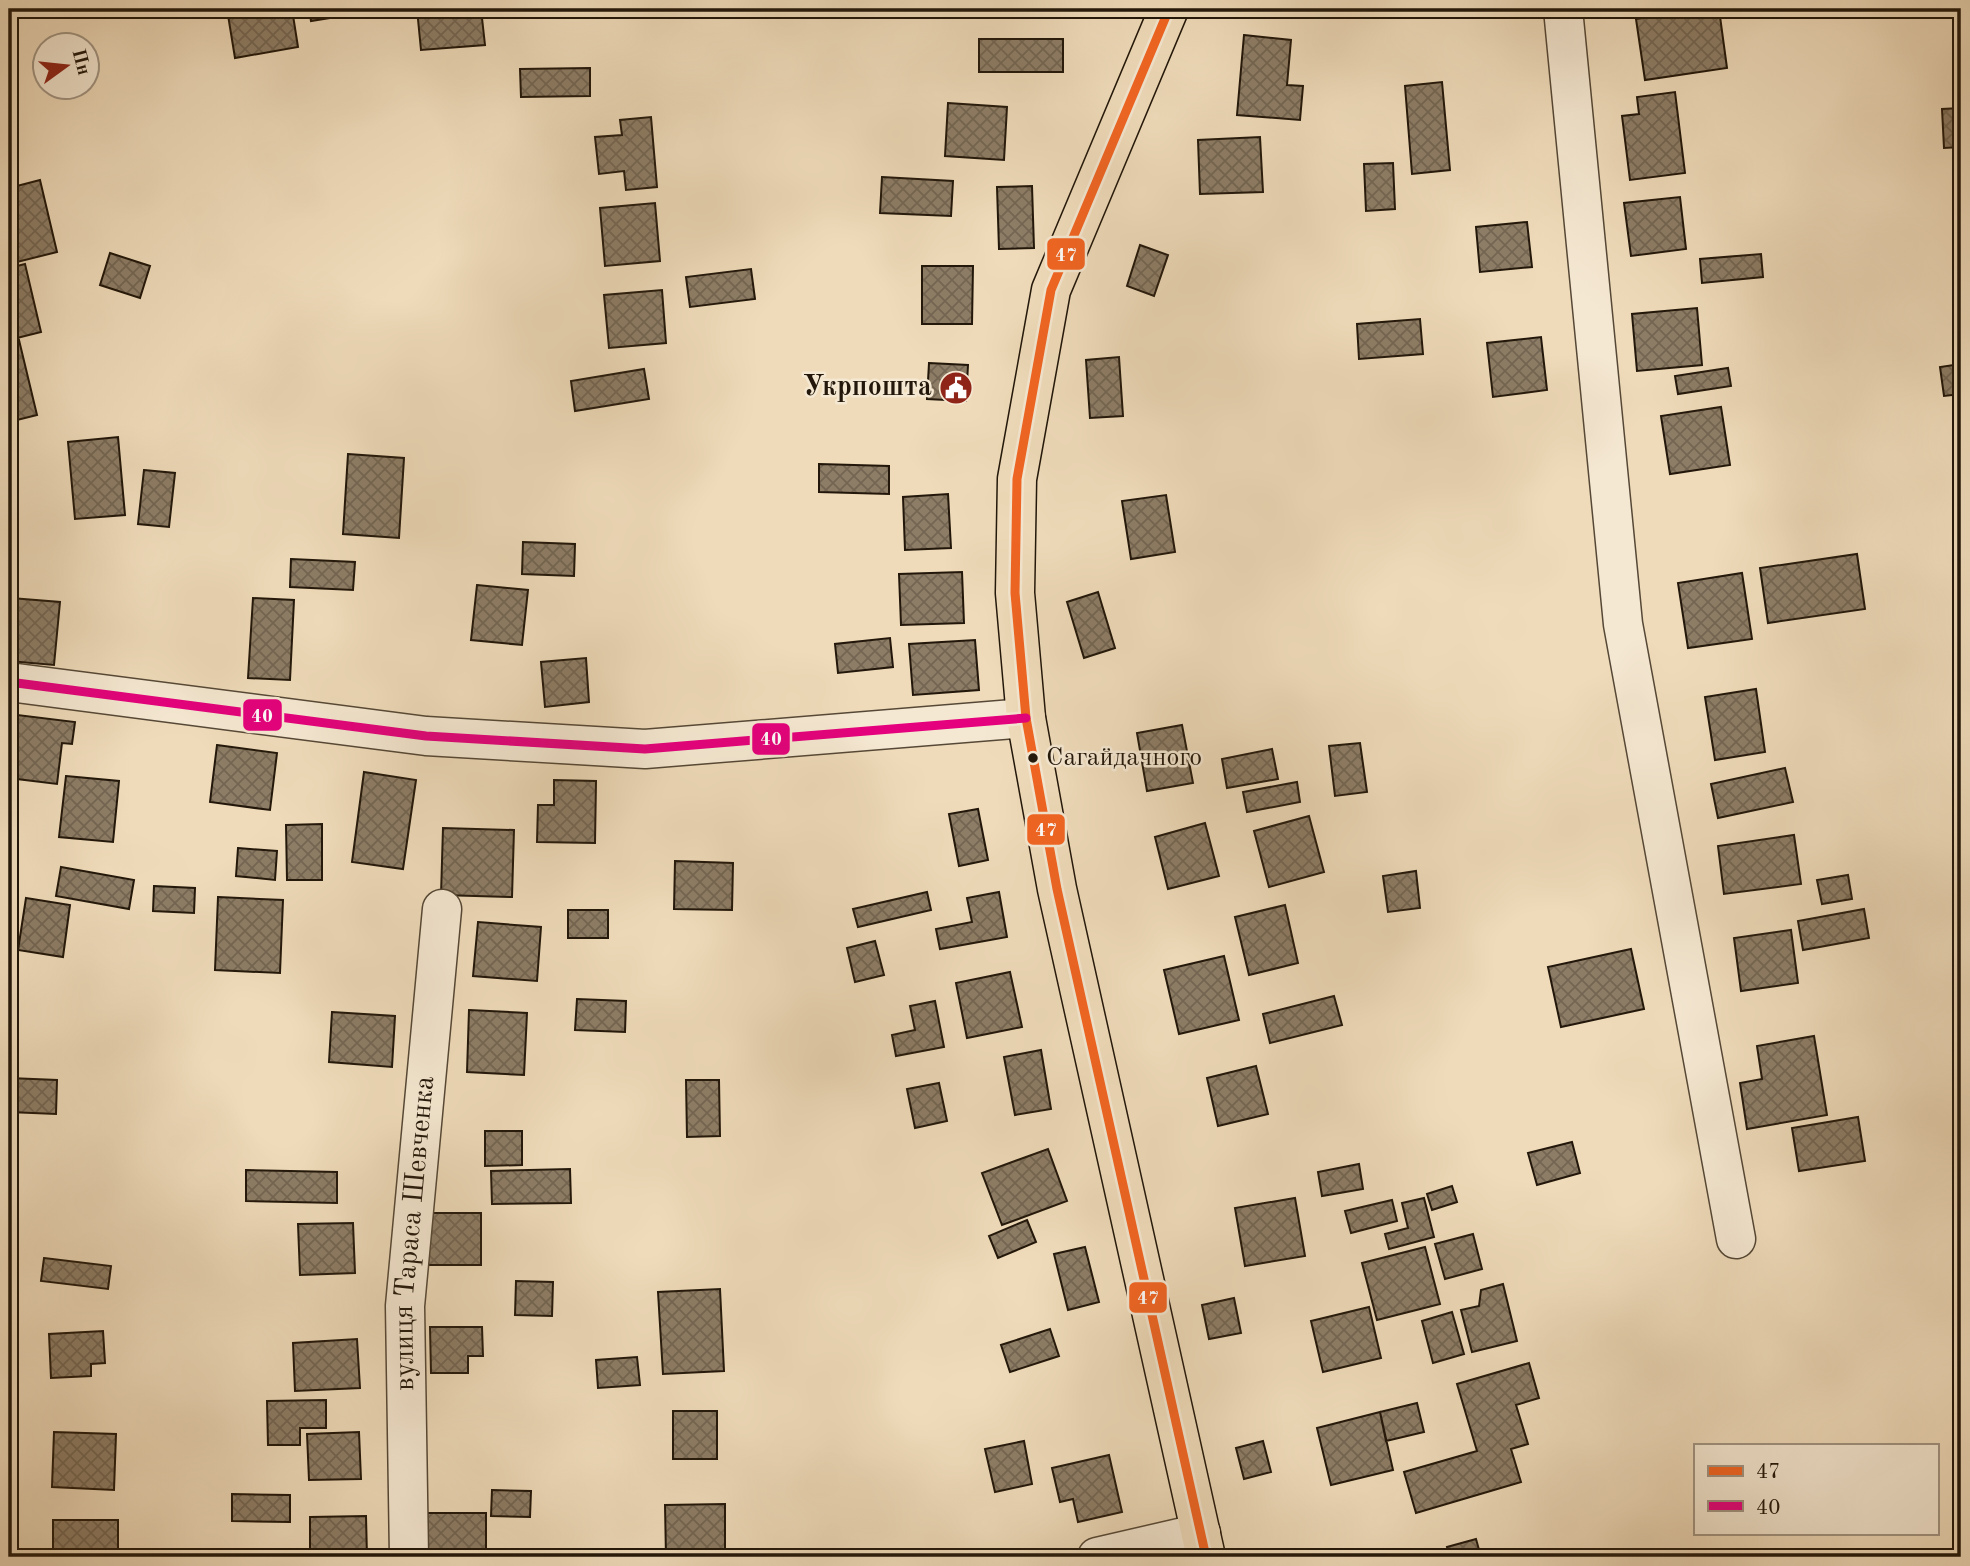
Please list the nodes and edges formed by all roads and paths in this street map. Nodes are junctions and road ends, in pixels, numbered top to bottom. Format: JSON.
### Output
{"nodes":[{"id":1,"x":1168,"y":9,"type":"edge"},
{"id":2,"x":1563,"y":9,"type":"edge"},
{"id":3,"x":9,"y":682,"type":"edge"},
{"id":4,"x":1026,"y":718,"type":"junction"},
{"id":5,"x":442,"y":909,"type":"dead end"},
{"id":6,"x":1736,"y":1239,"type":"dead end"},
{"id":7,"x":1203,"y":1545,"type":"edge"},
{"id":8,"x":409,"y":1557,"type":"edge"},
{"id":9,"x":1097,"y":1557,"type":"edge"}],
"edges":[{"from":1,"to":4,"type":"main road"},
{"from":2,"to":6,"type":"street"},
{"from":3,"to":4,"type":"street"},
{"from":4,"to":7,"type":"main road"},
{"from":5,"to":8,"type":"street","name":"вулиця Тараса Шевченка"},
{"from":7,"to":9,"type":"street"}]}
